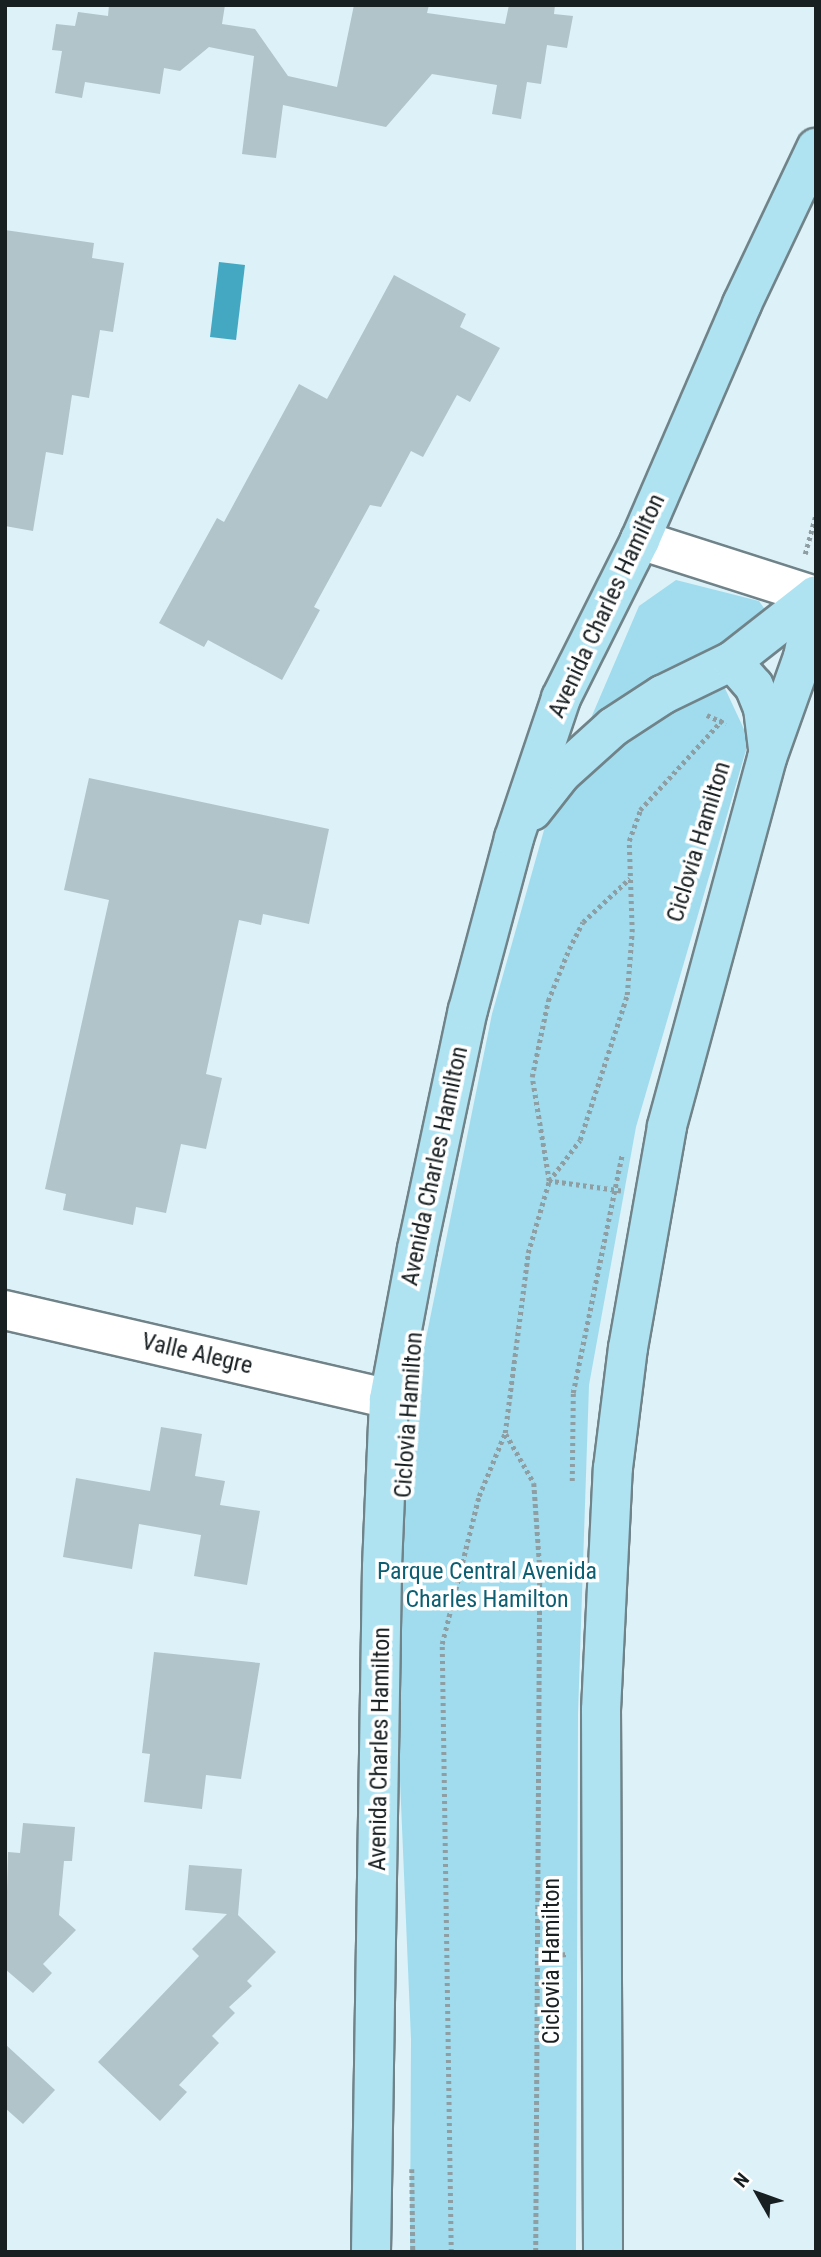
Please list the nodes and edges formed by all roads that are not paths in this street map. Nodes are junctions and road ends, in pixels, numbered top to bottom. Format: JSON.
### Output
{"nodes":[{"id":1,"x":816,"y":148,"type":"edge"},
{"id":2,"x":640,"y":540,"type":"junction"},
{"id":3,"x":816,"y":596,"type":"edge"},
{"id":4,"x":743,"y":674,"type":"junction"},
{"id":5,"x":767,"y":758,"type":"junction"},
{"id":6,"x":514,"y":838,"type":"junction"},
{"id":7,"x":5,"y":1310,"type":"edge"},
{"id":8,"x":389,"y":1399,"type":"junction"},
{"id":9,"x":371,"y":2252,"type":"edge"},
{"id":10,"x":603,"y":2252,"type":"edge"}],
"edges":[{"from":1,"to":2,"type":"main road","name":"Avenida Charles Hamilton"},
{"from":2,"to":3,"type":"street"},
{"from":2,"to":6,"type":"main road","name":"Avenida Charles Hamilton"},
{"from":3,"to":4,"type":"main road"},
{"from":3,"to":5,"type":"main road"},
{"from":4,"to":5,"type":"main road"},
{"from":4,"to":6,"type":"main road"},
{"from":5,"to":10,"type":"main road"},
{"from":6,"to":8,"type":"main road","name":"Avenida Charles Hamilton"},
{"from":7,"to":8,"type":"street","name":"Valle Alegre"},
{"from":8,"to":9,"type":"main road","name":"Avenida Charles Hamilton"}]}
